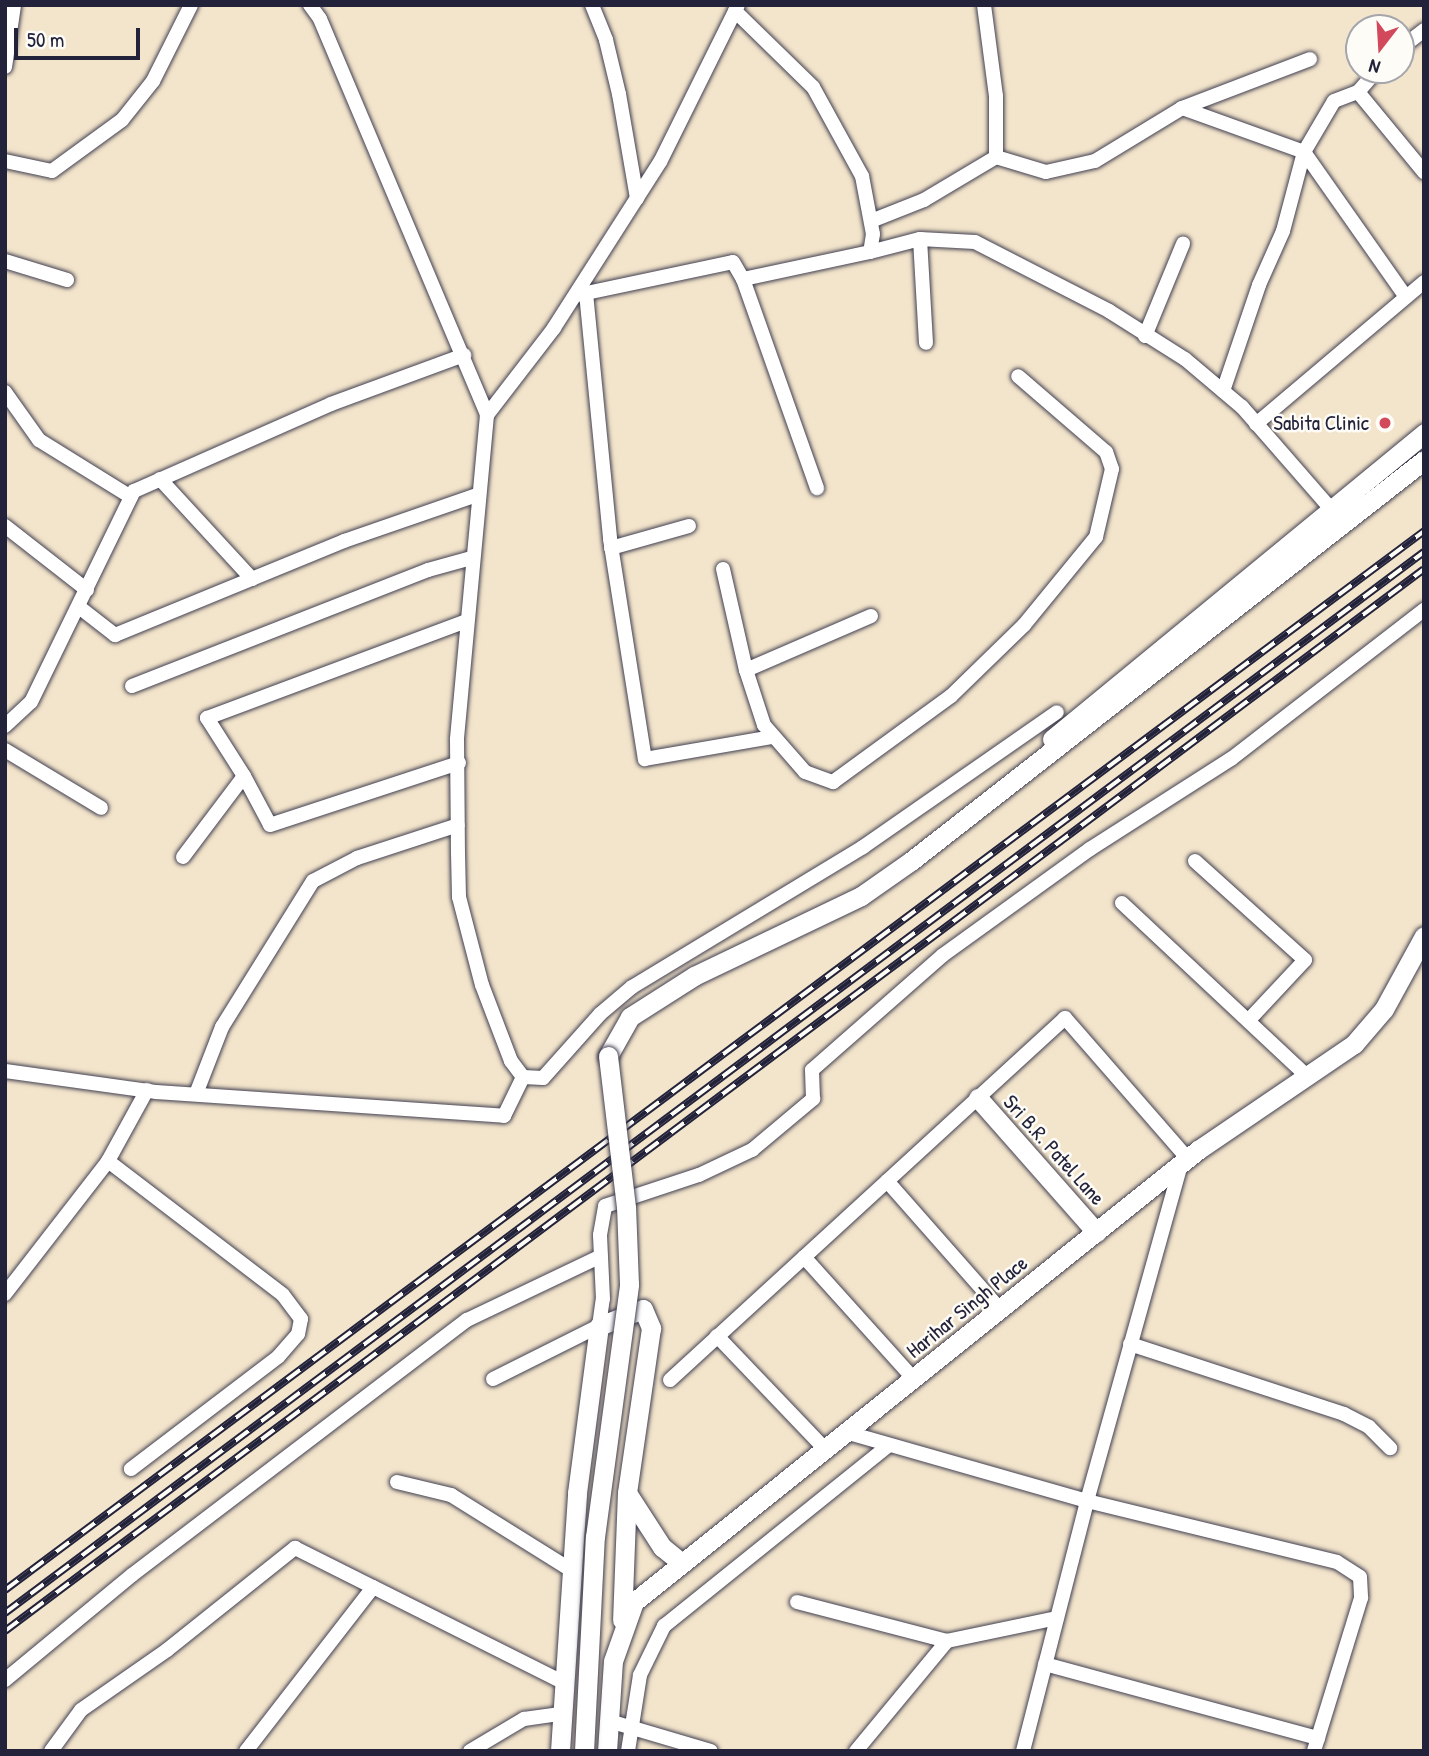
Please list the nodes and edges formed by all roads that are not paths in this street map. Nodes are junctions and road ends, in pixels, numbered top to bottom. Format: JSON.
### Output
{"nodes":[{"id":1,"x":14,"y":5,"type":"edge"},
{"id":2,"x":191,"y":5,"type":"edge"},
{"id":3,"x":310,"y":5,"type":"edge"},
{"id":4,"x":592,"y":5,"type":"edge"},
{"id":5,"x":984,"y":5,"type":"edge"},
{"id":6,"x":737,"y":8,"type":"edge"},
{"id":7,"x":1310,"y":59,"type":"dead end"},
{"id":8,"x":5,"y":67,"type":"edge"},
{"id":9,"x":1365,"y":84,"type":"edge"},
{"id":10,"x":1358,"y":92,"type":"junction"},
{"id":11,"x":1181,"y":108,"type":"junction"},
{"id":12,"x":1304,"y":152,"type":"junction"},
{"id":13,"x":996,"y":157,"type":"junction"},
{"id":14,"x":5,"y":161,"type":"edge"},
{"id":15,"x":1424,"y":172,"type":"edge"},
{"id":16,"x":637,"y":198,"type":"junction"},
{"id":17,"x":871,"y":221,"type":"junction"},
{"id":18,"x":920,"y":239,"type":"junction"},
{"id":19,"x":1183,"y":244,"type":"dead end"},
{"id":20,"x":870,"y":252,"type":"junction"},
{"id":21,"x":5,"y":261,"type":"edge"},
{"id":22,"x":743,"y":279,"type":"junction"},
{"id":23,"x":67,"y":280,"type":"dead end"},
{"id":24,"x":1424,"y":282,"type":"edge"},
{"id":25,"x":580,"y":294,"type":"junction"},
{"id":26,"x":1406,"y":297,"type":"junction"},
{"id":27,"x":1145,"y":336,"type":"junction"},
{"id":28,"x":926,"y":343,"type":"dead end"},
{"id":29,"x":464,"y":355,"type":"junction"},
{"id":30,"x":1018,"y":376,"type":"dead end"},
{"id":31,"x":1223,"y":391,"type":"junction"},
{"id":32,"x":5,"y":392,"type":"edge"},
{"id":33,"x":487,"y":415,"type":"junction"},
{"id":34,"x":1256,"y":424,"type":"junction"},
{"id":35,"x":1424,"y":433,"type":"edge"},
{"id":36,"x":1424,"y":460,"type":"edge"},
{"id":37,"x":160,"y":479,"type":"junction"},
{"id":38,"x":817,"y":488,"type":"dead end"},
{"id":39,"x":477,"y":495,"type":"junction"},
{"id":40,"x":131,"y":497,"type":"junction"},
{"id":41,"x":1330,"y":508,"type":"junction"},
{"id":42,"x":5,"y":526,"type":"edge"},
{"id":43,"x":689,"y":526,"type":"dead end"},
{"id":44,"x":611,"y":548,"type":"junction"},
{"id":45,"x":471,"y":558,"type":"junction"},
{"id":46,"x":723,"y":569,"type":"dead end"},
{"id":47,"x":252,"y":579,"type":"junction"},
{"id":48,"x":87,"y":590,"type":"junction"},
{"id":49,"x":79,"y":607,"type":"junction"},
{"id":50,"x":1424,"y":610,"type":"edge"},
{"id":51,"x":871,"y":616,"type":"dead end"},
{"id":52,"x":466,"y":621,"type":"junction"},
{"id":53,"x":746,"y":670,"type":"junction"},
{"id":54,"x":132,"y":685,"type":"dead end"},
{"id":55,"x":1057,"y":712,"type":"dead end"},
{"id":56,"x":5,"y":726,"type":"edge"},
{"id":57,"x":773,"y":737,"type":"junction"},
{"id":58,"x":5,"y":750,"type":"edge"},
{"id":59,"x":458,"y":763,"type":"junction"},
{"id":60,"x":244,"y":776,"type":"junction"},
{"id":61,"x":102,"y":808,"type":"dead end"},
{"id":62,"x":458,"y":825,"type":"junction"},
{"id":63,"x":183,"y":857,"type":"dead end"},
{"id":64,"x":1195,"y":861,"type":"dead end"},
{"id":65,"x":912,"y":862,"type":"junction"},
{"id":66,"x":1122,"y":902,"type":"dead end"},
{"id":67,"x":1424,"y":936,"type":"edge"},
{"id":68,"x":1248,"y":1021,"type":"junction"},
{"id":69,"x":5,"y":1071,"type":"edge"},
{"id":70,"x":1307,"y":1076,"type":"junction"},
{"id":71,"x":523,"y":1077,"type":"junction"},
{"id":72,"x":147,"y":1090,"type":"junction"},
{"id":73,"x":196,"y":1094,"type":"junction"},
{"id":74,"x":978,"y":1098,"type":"junction"},
{"id":75,"x":108,"y":1161,"type":"junction"},
{"id":76,"x":1184,"y":1161,"type":"junction"},
{"id":77,"x":887,"y":1181,"type":"junction"},
{"id":78,"x":1097,"y":1232,"type":"junction"},
{"id":79,"x":601,"y":1256,"type":"junction"},
{"id":80,"x":804,"y":1257,"type":"junction"},
{"id":81,"x":5,"y":1294,"type":"edge"},
{"id":82,"x":1000,"y":1309,"type":"junction"},
{"id":83,"x":599,"y":1326,"type":"junction"},
{"id":84,"x":717,"y":1336,"type":"junction"},
{"id":85,"x":1130,"y":1344,"type":"junction"},
{"id":86,"x":493,"y":1379,"type":"dead end"},
{"id":87,"x":914,"y":1379,"type":"junction"},
{"id":88,"x":670,"y":1380,"type":"dead end"},
{"id":89,"x":845,"y":1432,"type":"junction"},
{"id":90,"x":889,"y":1445,"type":"junction"},
{"id":91,"x":824,"y":1448,"type":"junction"},
{"id":92,"x":1390,"y":1448,"type":"dead end"},
{"id":93,"x":131,"y":1469,"type":"dead end"},
{"id":94,"x":397,"y":1482,"type":"dead end"},
{"id":95,"x":627,"y":1492,"type":"junction"},
{"id":96,"x":1087,"y":1501,"type":"junction"},
{"id":97,"x":682,"y":1563,"type":"junction"},
{"id":98,"x":571,"y":1570,"type":"junction"},
{"id":99,"x":373,"y":1587,"type":"junction"},
{"id":100,"x":797,"y":1602,"type":"dead end"},
{"id":101,"x":1057,"y":1618,"type":"junction"},
{"id":102,"x":622,"y":1628,"type":"junction"},
{"id":103,"x":947,"y":1641,"type":"junction"},
{"id":104,"x":1045,"y":1664,"type":"junction"},
{"id":105,"x":5,"y":1680,"type":"edge"},
{"id":106,"x":562,"y":1682,"type":"junction"},
{"id":107,"x":559,"y":1714,"type":"junction"},
{"id":108,"x":609,"y":1721,"type":"junction"},
{"id":109,"x":630,"y":1728,"type":"junction"},
{"id":110,"x":1316,"y":1744,"type":"edge"},
{"id":111,"x":51,"y":1751,"type":"edge"},
{"id":112,"x":246,"y":1751,"type":"edge"},
{"id":113,"x":470,"y":1751,"type":"edge"},
{"id":114,"x":560,"y":1751,"type":"edge"},
{"id":115,"x":584,"y":1751,"type":"edge"},
{"id":116,"x":607,"y":1751,"type":"edge"},
{"id":117,"x":628,"y":1751,"type":"edge"},
{"id":118,"x":711,"y":1751,"type":"edge"},
{"id":119,"x":856,"y":1751,"type":"edge"},
{"id":120,"x":1023,"y":1751,"type":"edge"}],
"edges":[{"from":1,"to":8,"type":"street"},
{"from":2,"to":14,"type":"street"},
{"from":3,"to":29,"type":"street"},
{"from":4,"to":16,"type":"street"},
{"from":5,"to":13,"type":"street"},
{"from":6,"to":16,"type":"street"},
{"from":6,"to":17,"type":"street"},
{"from":7,"to":11,"type":"street"},
{"from":9,"to":10,"type":"street"},
{"from":10,"to":12,"type":"street"},
{"from":10,"to":15,"type":"street"},
{"from":11,"to":12,"type":"street"},
{"from":11,"to":13,"type":"street"},
{"from":12,"to":26,"type":"street"},
{"from":12,"to":31,"type":"street"},
{"from":13,"to":17,"type":"street"},
{"from":16,"to":25,"type":"street"},
{"from":17,"to":20,"type":"street"},
{"from":18,"to":20,"type":"street"},
{"from":18,"to":27,"type":"street"},
{"from":18,"to":28,"type":"street"},
{"from":19,"to":27,"type":"street"},
{"from":20,"to":22,"type":"street"},
{"from":21,"to":23,"type":"street"},
{"from":22,"to":25,"type":"street"},
{"from":22,"to":38,"type":"street"},
{"from":24,"to":26,"type":"street"},
{"from":25,"to":33,"type":"street"},
{"from":25,"to":44,"type":"street"},
{"from":26,"to":34,"type":"street"},
{"from":27,"to":31,"type":"street"},
{"from":29,"to":33,"type":"street"},
{"from":29,"to":37,"type":"street"},
{"from":30,"to":57,"type":"street"},
{"from":31,"to":34,"type":"street"},
{"from":32,"to":40,"type":"street"},
{"from":33,"to":39,"type":"street"},
{"from":34,"to":41,"type":"street"},
{"from":35,"to":41,"type":"street"},
{"from":36,"to":65,"type":"street"},
{"from":37,"to":40,"type":"street"},
{"from":37,"to":47,"type":"street"},
{"from":39,"to":45,"type":"street"},
{"from":39,"to":47,"type":"street"},
{"from":40,"to":48,"type":"street"},
{"from":41,"to":65,"type":"street"},
{"from":42,"to":48,"type":"street"},
{"from":43,"to":44,"type":"street"},
{"from":44,"to":57,"type":"street"},
{"from":45,"to":52,"type":"street"},
{"from":45,"to":54,"type":"street"},
{"from":46,"to":53,"type":"street"},
{"from":47,"to":49,"type":"street"},
{"from":48,"to":49,"type":"street"},
{"from":49,"to":56,"type":"street"},
{"from":50,"to":79,"type":"street"},
{"from":51,"to":53,"type":"street"},
{"from":52,"to":59,"type":"street"},
{"from":52,"to":60,"type":"street"},
{"from":53,"to":57,"type":"street"},
{"from":55,"to":71,"type":"street"},
{"from":58,"to":61,"type":"street"},
{"from":59,"to":60,"type":"street"},
{"from":59,"to":62,"type":"street"},
{"from":60,"to":63,"type":"street"},
{"from":62,"to":71,"type":"street"},
{"from":62,"to":73,"type":"street"},
{"from":64,"to":68,"type":"street"},
{"from":65,"to":115,"type":"street","bridge":true},
{"from":66,"to":68,"type":"street"},
{"from":67,"to":70,"type":"street","name":"Harihar Singh Place"},
{"from":68,"to":70,"type":"street"},
{"from":69,"to":72,"type":"street"},
{"from":70,"to":76,"type":"street","name":"Harihar Singh Place"},
{"from":71,"to":73,"type":"street"},
{"from":72,"to":73,"type":"street"},
{"from":72,"to":75,"type":"street"},
{"from":74,"to":76,"type":"street"},
{"from":74,"to":77,"type":"street"},
{"from":74,"to":78,"type":"street","name":"Sri B.R. Patel Lane"},
{"from":75,"to":81,"type":"street"},
{"from":75,"to":93,"type":"street"},
{"from":76,"to":78,"type":"street","name":"Harihar Singh Place"},
{"from":76,"to":85,"type":"street"},
{"from":77,"to":80,"type":"street"},
{"from":77,"to":82,"type":"street"},
{"from":78,"to":82,"type":"street","name":"Harihar Singh Place"},
{"from":79,"to":83,"type":"street"},
{"from":79,"to":105,"type":"street"},
{"from":80,"to":84,"type":"street"},
{"from":80,"to":87,"type":"street"},
{"from":82,"to":87,"type":"street","name":"Harihar Singh Place"},
{"from":83,"to":86,"type":"street"},
{"from":83,"to":95,"type":"street"},
{"from":83,"to":98,"type":"street"},
{"from":84,"to":88,"type":"street"},
{"from":84,"to":91,"type":"street"},
{"from":85,"to":92,"type":"street"},
{"from":85,"to":96,"type":"street"},
{"from":87,"to":89,"type":"street","name":"Harihar Singh Place"},
{"from":89,"to":90,"type":"street"},
{"from":89,"to":91,"type":"street","name":"Harihar Singh Place"},
{"from":90,"to":96,"type":"street"},
{"from":90,"to":109,"type":"street"},
{"from":91,"to":97,"type":"street","name":"Harihar Singh Place"},
{"from":94,"to":98,"type":"street"},
{"from":95,"to":97,"type":"street"},
{"from":95,"to":102,"type":"street"},
{"from":96,"to":101,"type":"street"},
{"from":96,"to":110,"type":"street"},
{"from":97,"to":102,"type":"street","name":"Harihar Singh Place"},
{"from":98,"to":106,"type":"street"},
{"from":99,"to":106,"type":"street"},
{"from":99,"to":111,"type":"street"},
{"from":99,"to":112,"type":"street"},
{"from":100,"to":103,"type":"street"},
{"from":101,"to":103,"type":"street"},
{"from":101,"to":104,"type":"street"},
{"from":102,"to":108,"type":"street","name":"Harihar Singh Place"},
{"from":103,"to":119,"type":"street"},
{"from":104,"to":110,"type":"street"},
{"from":104,"to":120,"type":"street"},
{"from":106,"to":107,"type":"street"},
{"from":107,"to":113,"type":"street"},
{"from":107,"to":114,"type":"street"},
{"from":108,"to":109,"type":"street"},
{"from":108,"to":116,"type":"street","name":"Harihar Singh Place"},
{"from":109,"to":117,"type":"street"},
{"from":109,"to":118,"type":"street"}]}
